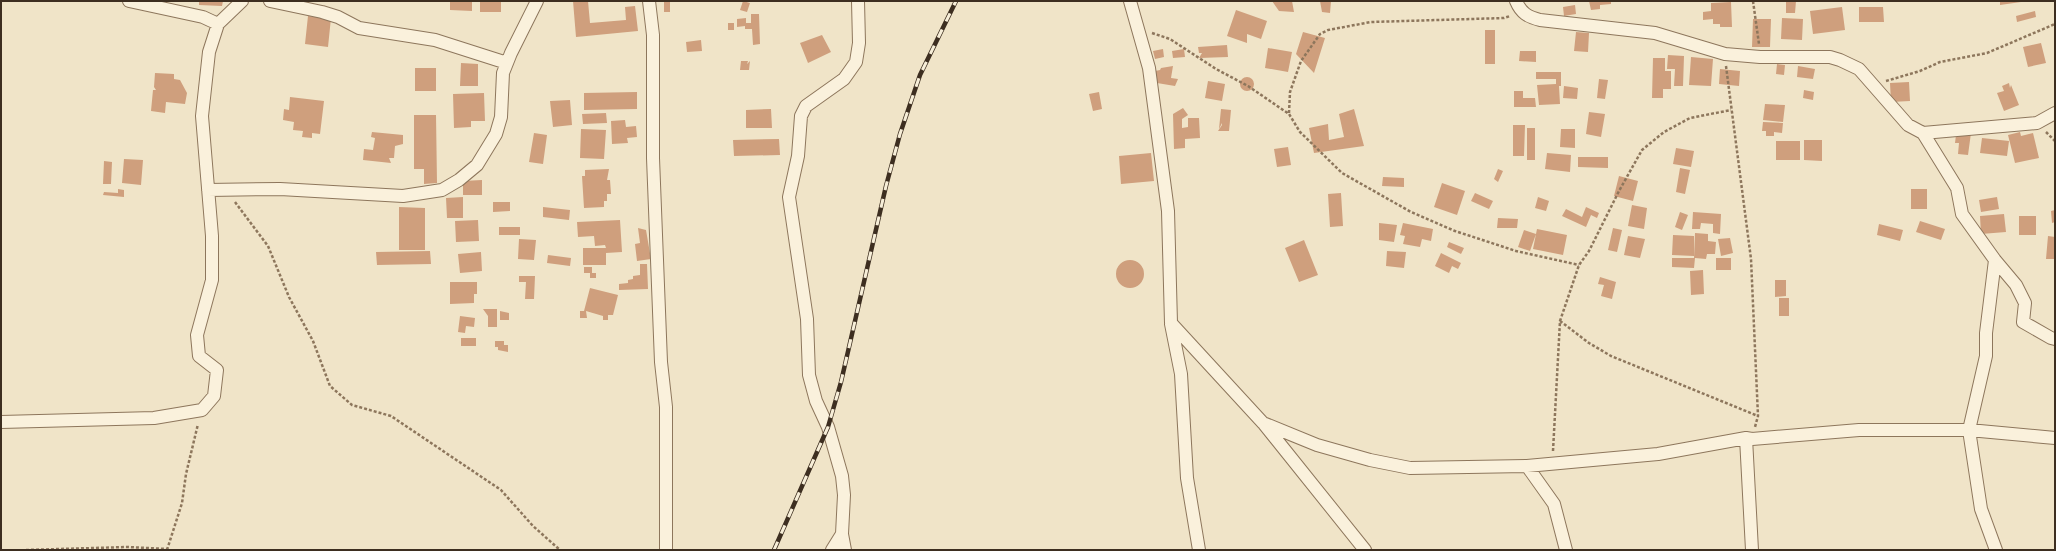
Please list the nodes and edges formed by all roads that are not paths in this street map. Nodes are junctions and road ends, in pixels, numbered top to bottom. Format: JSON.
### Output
{"nodes":[{"id":1,"x":130,"y":1,"type":"edge"},
{"id":2,"x":242,"y":1,"type":"edge"},
{"id":3,"x":270,"y":1,"type":"edge"},
{"id":4,"x":537,"y":1,"type":"edge"},
{"id":5,"x":650,"y":1,"type":"edge"},
{"id":6,"x":858,"y":1,"type":"edge"},
{"id":7,"x":1130,"y":1,"type":"edge"},
{"id":8,"x":1518,"y":6,"type":"edge"},
{"id":9,"x":218,"y":24,"type":"junction"},
{"id":10,"x":507,"y":63,"type":"junction"},
{"id":11,"x":2055,"y":113,"type":"edge"},
{"id":12,"x":1923,"y":133,"type":"junction"},
{"id":13,"x":208,"y":190,"type":"junction"},
{"id":14,"x":1995,"y":260,"type":"junction"},
{"id":15,"x":1171,"y":323,"type":"junction"},
{"id":16,"x":2055,"y":339,"type":"edge"},
{"id":17,"x":1,"y":422,"type":"edge"},
{"id":18,"x":1263,"y":424,"type":"junction"},
{"id":19,"x":1969,"y":430,"type":"junction"},
{"id":20,"x":1749,"y":438,"type":"junction"},
{"id":21,"x":2055,"y":438,"type":"edge"},
{"id":22,"x":1527,"y":466,"type":"junction"},
{"id":23,"x":842,"y":534,"type":"junction"},
{"id":24,"x":666,"y":550,"type":"edge"},
{"id":25,"x":832,"y":550,"type":"edge"},
{"id":26,"x":845,"y":550,"type":"edge"},
{"id":27,"x":1199,"y":550,"type":"edge"},
{"id":28,"x":1364,"y":550,"type":"edge"},
{"id":29,"x":1566,"y":550,"type":"edge"},
{"id":30,"x":1752,"y":550,"type":"edge"},
{"id":31,"x":1996,"y":550,"type":"edge"}],
"edges":[{"from":1,"to":9,"type":"street"},
{"from":2,"to":9,"type":"street"},
{"from":3,"to":10,"type":"street"},
{"from":4,"to":10,"type":"street"},
{"from":5,"to":24,"type":"street"},
{"from":6,"to":23,"type":"street"},
{"from":7,"to":15,"type":"street"},
{"from":8,"to":12,"type":"street"},
{"from":9,"to":13,"type":"street"},
{"from":10,"to":13,"type":"street"},
{"from":11,"to":12,"type":"street"},
{"from":12,"to":14,"type":"street"},
{"from":13,"to":17,"type":"street"},
{"from":14,"to":16,"type":"street"},
{"from":14,"to":19,"type":"street"},
{"from":15,"to":18,"type":"street"},
{"from":15,"to":27,"type":"street"},
{"from":18,"to":22,"type":"street"},
{"from":18,"to":28,"type":"street"},
{"from":19,"to":20,"type":"street"},
{"from":19,"to":21,"type":"street"},
{"from":19,"to":31,"type":"street"},
{"from":20,"to":22,"type":"street"},
{"from":20,"to":30,"type":"street"},
{"from":22,"to":29,"type":"street"},
{"from":23,"to":25,"type":"street"},
{"from":23,"to":26,"type":"street"}]}
